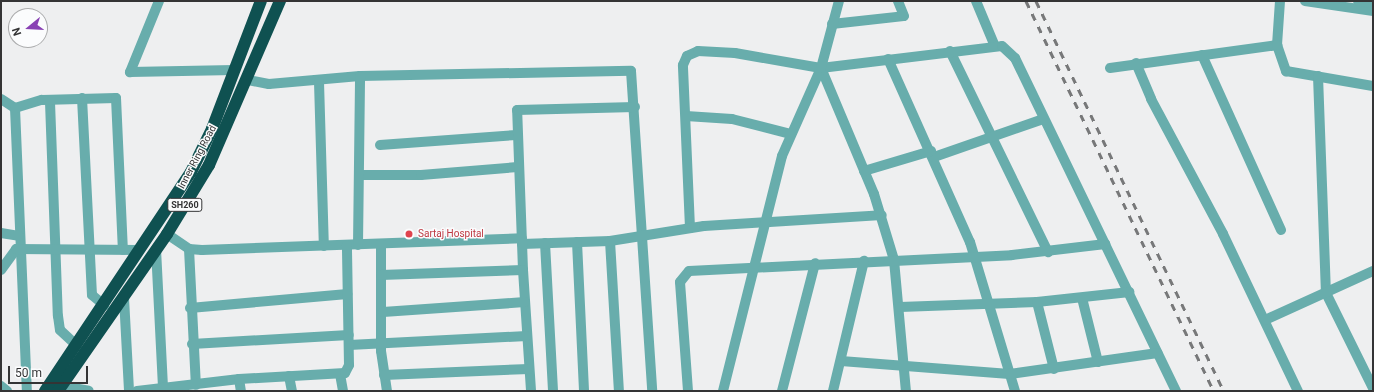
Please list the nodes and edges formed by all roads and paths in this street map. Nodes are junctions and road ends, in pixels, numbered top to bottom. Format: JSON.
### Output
{"nodes":[{"id":1,"x":159,"y":1,"type":"edge"},
{"id":2,"x":261,"y":1,"type":"edge"},
{"id":3,"x":280,"y":1,"type":"edge"},
{"id":4,"x":839,"y":1,"type":"edge"},
{"id":5,"x":898,"y":1,"type":"edge"},
{"id":6,"x":976,"y":1,"type":"edge"},
{"id":7,"x":1280,"y":1,"type":"edge"},
{"id":8,"x":1305,"y":1,"type":"edge"},
{"id":9,"x":1358,"y":1,"type":"edge"},
{"id":10,"x":1373,"y":3,"type":"edge"},
{"id":11,"x":1373,"y":11,"type":"edge"},
{"id":12,"x":832,"y":24,"type":"junction"},
{"id":13,"x":994,"y":44,"type":"junction"},
{"id":14,"x":1277,"y":46,"type":"junction"},
{"id":15,"x":950,"y":51,"type":"junction"},
{"id":16,"x":1202,"y":55,"type":"junction"},
{"id":17,"x":888,"y":58,"type":"junction"},
{"id":18,"x":1136,"y":63,"type":"junction"},
{"id":19,"x":820,"y":68,"type":"junction"},
{"id":20,"x":1110,"y":68,"type":"dead end"},
{"id":21,"x":234,"y":70,"type":"junction"},
{"id":22,"x":360,"y":76,"type":"junction"},
{"id":23,"x":1318,"y":76,"type":"junction"},
{"id":24,"x":248,"y":80,"type":"junction"},
{"id":25,"x":319,"y":82,"type":"junction"},
{"id":26,"x":1373,"y":86,"type":"edge"},
{"id":27,"x":82,"y":98,"type":"junction"},
{"id":28,"x":1,"y":99,"type":"edge"},
{"id":29,"x":50,"y":102,"type":"junction"},
{"id":30,"x":15,"y":108,"type":"junction"},
{"id":31,"x":635,"y":108,"type":"junction"},
{"id":32,"x":686,"y":116,"type":"junction"},
{"id":33,"x":1043,"y":119,"type":"junction"},
{"id":34,"x":791,"y":134,"type":"junction"},
{"id":35,"x":517,"y":135,"type":"junction"},
{"id":36,"x":991,"y":138,"type":"junction"},
{"id":37,"x":380,"y":144,"type":"dead end"},
{"id":38,"x":932,"y":154,"type":"junction"},
{"id":39,"x":518,"y":167,"type":"junction"},
{"id":40,"x":864,"y":171,"type":"junction"},
{"id":41,"x":360,"y":175,"type":"junction"},
{"id":42,"x":882,"y":215,"type":"junction"},
{"id":43,"x":766,"y":221,"type":"junction"},
{"id":44,"x":690,"y":228,"type":"junction"},
{"id":45,"x":1281,"y":230,"type":"dead end"},
{"id":46,"x":1,"y":233,"type":"edge"},
{"id":47,"x":167,"y":234,"type":"junction"},
{"id":48,"x":19,"y":236,"type":"junction"},
{"id":49,"x":644,"y":238,"type":"junction"},
{"id":50,"x":522,"y":241,"type":"junction"},
{"id":51,"x":610,"y":241,"type":"junction"},
{"id":52,"x":577,"y":242,"type":"junction"},
{"id":53,"x":545,"y":243,"type":"junction"},
{"id":54,"x":381,"y":244,"type":"junction"},
{"id":55,"x":1105,"y":244,"type":"junction"},
{"id":56,"x":352,"y":245,"type":"junction"},
{"id":57,"x":324,"y":246,"type":"junction"},
{"id":58,"x":19,"y":249,"type":"junction"},
{"id":59,"x":156,"y":249,"type":"junction"},
{"id":60,"x":189,"y":249,"type":"junction"},
{"id":61,"x":57,"y":250,"type":"junction"},
{"id":62,"x":123,"y":250,"type":"junction"},
{"id":63,"x":139,"y":250,"type":"junction"},
{"id":64,"x":89,"y":251,"type":"junction"},
{"id":65,"x":1048,"y":252,"type":"junction"},
{"id":66,"x":976,"y":257,"type":"junction"},
{"id":67,"x":894,"y":260,"type":"junction"},
{"id":68,"x":864,"y":261,"type":"junction"},
{"id":69,"x":815,"y":263,"type":"junction"},
{"id":70,"x":756,"y":266,"type":"junction"},
{"id":71,"x":1,"y":270,"type":"edge"},
{"id":72,"x":523,"y":270,"type":"junction"},
{"id":73,"x":1373,"y":271,"type":"edge"},
{"id":74,"x":381,"y":275,"type":"junction"},
{"id":75,"x":1129,"y":292,"type":"junction"},
{"id":76,"x":1326,"y":293,"type":"junction"},
{"id":77,"x":347,"y":294,"type":"junction"},
{"id":78,"x":124,"y":298,"type":"junction"},
{"id":79,"x":1082,"y":298,"type":"junction"},
{"id":80,"x":525,"y":302,"type":"junction"},
{"id":81,"x":1037,"y":302,"type":"junction"},
{"id":82,"x":988,"y":305,"type":"junction"},
{"id":83,"x":104,"y":306,"type":"junction"},
{"id":84,"x":900,"y":306,"type":"junction"},
{"id":85,"x":190,"y":308,"type":"junction"},
{"id":86,"x":383,"y":312,"type":"junction"},
{"id":87,"x":1265,"y":320,"type":"junction"},
{"id":88,"x":527,"y":336,"type":"junction"},
{"id":89,"x":349,"y":340,"type":"junction"},
{"id":90,"x":192,"y":344,"type":"junction"},
{"id":91,"x":381,"y":344,"type":"junction"},
{"id":92,"x":77,"y":346,"type":"junction"},
{"id":93,"x":1158,"y":353,"type":"junction"},
{"id":94,"x":841,"y":361,"type":"junction"},
{"id":95,"x":1098,"y":362,"type":"junction"},
{"id":96,"x":904,"y":365,"type":"junction"},
{"id":97,"x":529,"y":369,"type":"junction"},
{"id":98,"x":1054,"y":369,"type":"junction"},
{"id":99,"x":340,"y":374,"type":"junction"},
{"id":100,"x":1010,"y":374,"type":"junction"},
{"id":101,"x":384,"y":375,"type":"junction"},
{"id":102,"x":289,"y":376,"type":"junction"},
{"id":103,"x":239,"y":379,"type":"junction"},
{"id":104,"x":1,"y":386,"type":"edge"},
{"id":105,"x":202,"y":386,"type":"edge"},
{"id":106,"x":1373,"y":388,"type":"edge"},
{"id":107,"x":60,"y":389,"type":"edge"},
{"id":108,"x":163,"y":389,"type":"junction"},
{"id":109,"x":7,"y":391,"type":"edge"},
{"id":110,"x":27,"y":391,"type":"edge"},
{"id":111,"x":45,"y":391,"type":"edge"},
{"id":112,"x":89,"y":391,"type":"edge"},
{"id":113,"x":129,"y":391,"type":"edge"},
{"id":114,"x":137,"y":391,"type":"edge"},
{"id":115,"x":145,"y":391,"type":"edge"},
{"id":116,"x":241,"y":391,"type":"edge"},
{"id":117,"x":292,"y":391,"type":"edge"},
{"id":118,"x":343,"y":391,"type":"edge"},
{"id":119,"x":387,"y":391,"type":"edge"},
{"id":120,"x":531,"y":391,"type":"edge"},
{"id":121,"x":553,"y":391,"type":"edge"},
{"id":122,"x":584,"y":391,"type":"edge"},
{"id":123,"x":619,"y":391,"type":"edge"},
{"id":124,"x":652,"y":391,"type":"edge"},
{"id":125,"x":688,"y":391,"type":"edge"},
{"id":126,"x":723,"y":391,"type":"edge"},
{"id":127,"x":782,"y":391,"type":"edge"},
{"id":128,"x":833,"y":391,"type":"edge"},
{"id":129,"x":906,"y":391,"type":"edge"},
{"id":130,"x":1015,"y":391,"type":"edge"},
{"id":131,"x":1176,"y":391,"type":"edge"},
{"id":132,"x":1298,"y":391,"type":"edge"}],
"edges":[{"from":1,"to":21,"type":"street"},
{"from":2,"to":21,"type":"highway","name":"Inner Ring Road"},
{"from":3,"to":24,"type":"highway","name":"Inner Ring Road","number":"SH260"},
{"from":4,"to":12,"type":"street"},
{"from":5,"to":12,"type":"street"},
{"from":6,"to":13,"type":"street"},
{"from":7,"to":14,"type":"street"},
{"from":8,"to":11,"type":"street"},
{"from":9,"to":10,"type":"street"},
{"from":12,"to":19,"type":"street"},
{"from":13,"to":15,"type":"street"},
{"from":13,"to":33,"type":"street"},
{"from":14,"to":16,"type":"street"},
{"from":14,"to":23,"type":"street"},
{"from":15,"to":17,"type":"street"},
{"from":15,"to":36,"type":"street"},
{"from":16,"to":18,"type":"street"},
{"from":16,"to":45,"type":"street"},
{"from":17,"to":19,"type":"street"},
{"from":17,"to":38,"type":"street"},
{"from":18,"to":20,"type":"street"},
{"from":18,"to":87,"type":"street"},
{"from":19,"to":32,"type":"street"},
{"from":19,"to":34,"type":"street"},
{"from":19,"to":40,"type":"street"},
{"from":21,"to":63,"type":"highway","name":"Inner Ring Road"},
{"from":22,"to":25,"type":"street"},
{"from":22,"to":31,"type":"street"},
{"from":22,"to":41,"type":"street"},
{"from":23,"to":26,"type":"street"},
{"from":23,"to":76,"type":"street"},
{"from":24,"to":25,"type":"street"},
{"from":24,"to":47,"type":"highway","name":"Inner Ring Road","number":"SH260"},
{"from":25,"to":57,"type":"street"},
{"from":27,"to":29,"type":"street"},
{"from":27,"to":62,"type":"street"},
{"from":27,"to":64,"type":"street"},
{"from":28,"to":30,"type":"street"},
{"from":29,"to":30,"type":"street"},
{"from":29,"to":61,"type":"street"},
{"from":30,"to":48,"type":"street"},
{"from":31,"to":35,"type":"street"},
{"from":31,"to":49,"type":"street"},
{"from":32,"to":34,"type":"street"},
{"from":32,"to":44,"type":"street"},
{"from":33,"to":36,"type":"street"},
{"from":33,"to":55,"type":"street"},
{"from":34,"to":43,"type":"street"},
{"from":35,"to":37,"type":"street"},
{"from":35,"to":39,"type":"street"},
{"from":36,"to":38,"type":"street"},
{"from":36,"to":65,"type":"street"},
{"from":38,"to":40,"type":"street"},
{"from":38,"to":66,"type":"street"},
{"from":39,"to":41,"type":"street"},
{"from":39,"to":50,"type":"street"},
{"from":40,"to":42,"type":"street"},
{"from":41,"to":56,"type":"street"},
{"from":42,"to":43,"type":"street"},
{"from":42,"to":67,"type":"street"},
{"from":43,"to":44,"type":"street"},
{"from":43,"to":70,"type":"street"},
{"from":44,"to":49,"type":"street"},
{"from":46,"to":48,"type":"street"},
{"from":47,"to":59,"type":"highway","name":"Inner Ring Road","number":"SH260"},
{"from":47,"to":60,"type":"street"},
{"from":48,"to":58,"type":"street"},
{"from":49,"to":51,"type":"street"},
{"from":49,"to":124,"type":"street"},
{"from":50,"to":53,"type":"street"},
{"from":50,"to":54,"type":"street"},
{"from":50,"to":72,"type":"street"},
{"from":51,"to":52,"type":"street"},
{"from":51,"to":123,"type":"street"},
{"from":52,"to":53,"type":"street"},
{"from":52,"to":122,"type":"street"},
{"from":53,"to":121,"type":"street"},
{"from":54,"to":56,"type":"street"},
{"from":54,"to":74,"type":"street"},
{"from":55,"to":65,"type":"street"},
{"from":55,"to":75,"type":"street"},
{"from":56,"to":57,"type":"street"},
{"from":56,"to":77,"type":"street"},
{"from":57,"to":60,"type":"street"},
{"from":58,"to":61,"type":"street"},
{"from":58,"to":71,"type":"street"},
{"from":58,"to":110,"type":"street"},
{"from":59,"to":78,"type":"highway","name":"Inner Ring Road","number":"SH260"},
{"from":59,"to":108,"type":"street"},
{"from":60,"to":85,"type":"street"},
{"from":61,"to":64,"type":"street"},
{"from":61,"to":92,"type":"street"},
{"from":62,"to":63,"type":"street"},
{"from":62,"to":64,"type":"street"},
{"from":63,"to":83,"type":"highway","name":"Inner Ring Road"},
{"from":64,"to":83,"type":"street"},
{"from":65,"to":66,"type":"street"},
{"from":66,"to":67,"type":"street"},
{"from":66,"to":82,"type":"street"},
{"from":67,"to":68,"type":"street"},
{"from":67,"to":84,"type":"street"},
{"from":68,"to":69,"type":"street"},
{"from":68,"to":94,"type":"street"},
{"from":69,"to":70,"type":"street"},
{"from":69,"to":127,"type":"street"},
{"from":70,"to":125,"type":"street"},
{"from":70,"to":126,"type":"street"},
{"from":72,"to":74,"type":"street"},
{"from":72,"to":80,"type":"street"},
{"from":73,"to":76,"type":"street"},
{"from":74,"to":86,"type":"street"},
{"from":75,"to":79,"type":"street"},
{"from":75,"to":93,"type":"street"},
{"from":76,"to":87,"type":"street"},
{"from":76,"to":106,"type":"street"},
{"from":77,"to":85,"type":"street"},
{"from":77,"to":89,"type":"street"},
{"from":78,"to":107,"type":"highway","name":"Inner Ring Road","number":"SH260"},
{"from":78,"to":113,"type":"street"},
{"from":79,"to":81,"type":"street"},
{"from":79,"to":95,"type":"street"},
{"from":80,"to":86,"type":"street"},
{"from":80,"to":88,"type":"street"},
{"from":81,"to":82,"type":"street"},
{"from":81,"to":98,"type":"street"},
{"from":82,"to":84,"type":"street"},
{"from":82,"to":100,"type":"street"},
{"from":83,"to":92,"type":"highway","name":"Inner Ring Road"},
{"from":84,"to":96,"type":"street"},
{"from":85,"to":90,"type":"street"},
{"from":86,"to":91,"type":"street"},
{"from":87,"to":132,"type":"street"},
{"from":88,"to":91,"type":"street"},
{"from":88,"to":97,"type":"street"},
{"from":89,"to":90,"type":"street"},
{"from":89,"to":91,"type":"street"},
{"from":89,"to":99,"type":"street"},
{"from":90,"to":105,"type":"street"},
{"from":91,"to":101,"type":"street"},
{"from":92,"to":111,"type":"highway","name":"Inner Ring Road"},
{"from":93,"to":95,"type":"street"},
{"from":93,"to":131,"type":"street"},
{"from":94,"to":96,"type":"street"},
{"from":94,"to":128,"type":"street"},
{"from":95,"to":98,"type":"street"},
{"from":96,"to":100,"type":"street"},
{"from":96,"to":129,"type":"street"},
{"from":97,"to":101,"type":"street"},
{"from":97,"to":120,"type":"street"},
{"from":98,"to":100,"type":"street"},
{"from":99,"to":102,"type":"street"},
{"from":99,"to":118,"type":"street"},
{"from":100,"to":130,"type":"street"},
{"from":101,"to":119,"type":"street"},
{"from":102,"to":103,"type":"street"},
{"from":102,"to":117,"type":"street"},
{"from":103,"to":105,"type":"street"},
{"from":103,"to":116,"type":"street"},
{"from":104,"to":109,"type":"street"},
{"from":105,"to":108,"type":"street"},
{"from":107,"to":112,"type":"street"},
{"from":108,"to":115,"type":"street"},
{"from":114,"to":115,"type":"street"}]}
